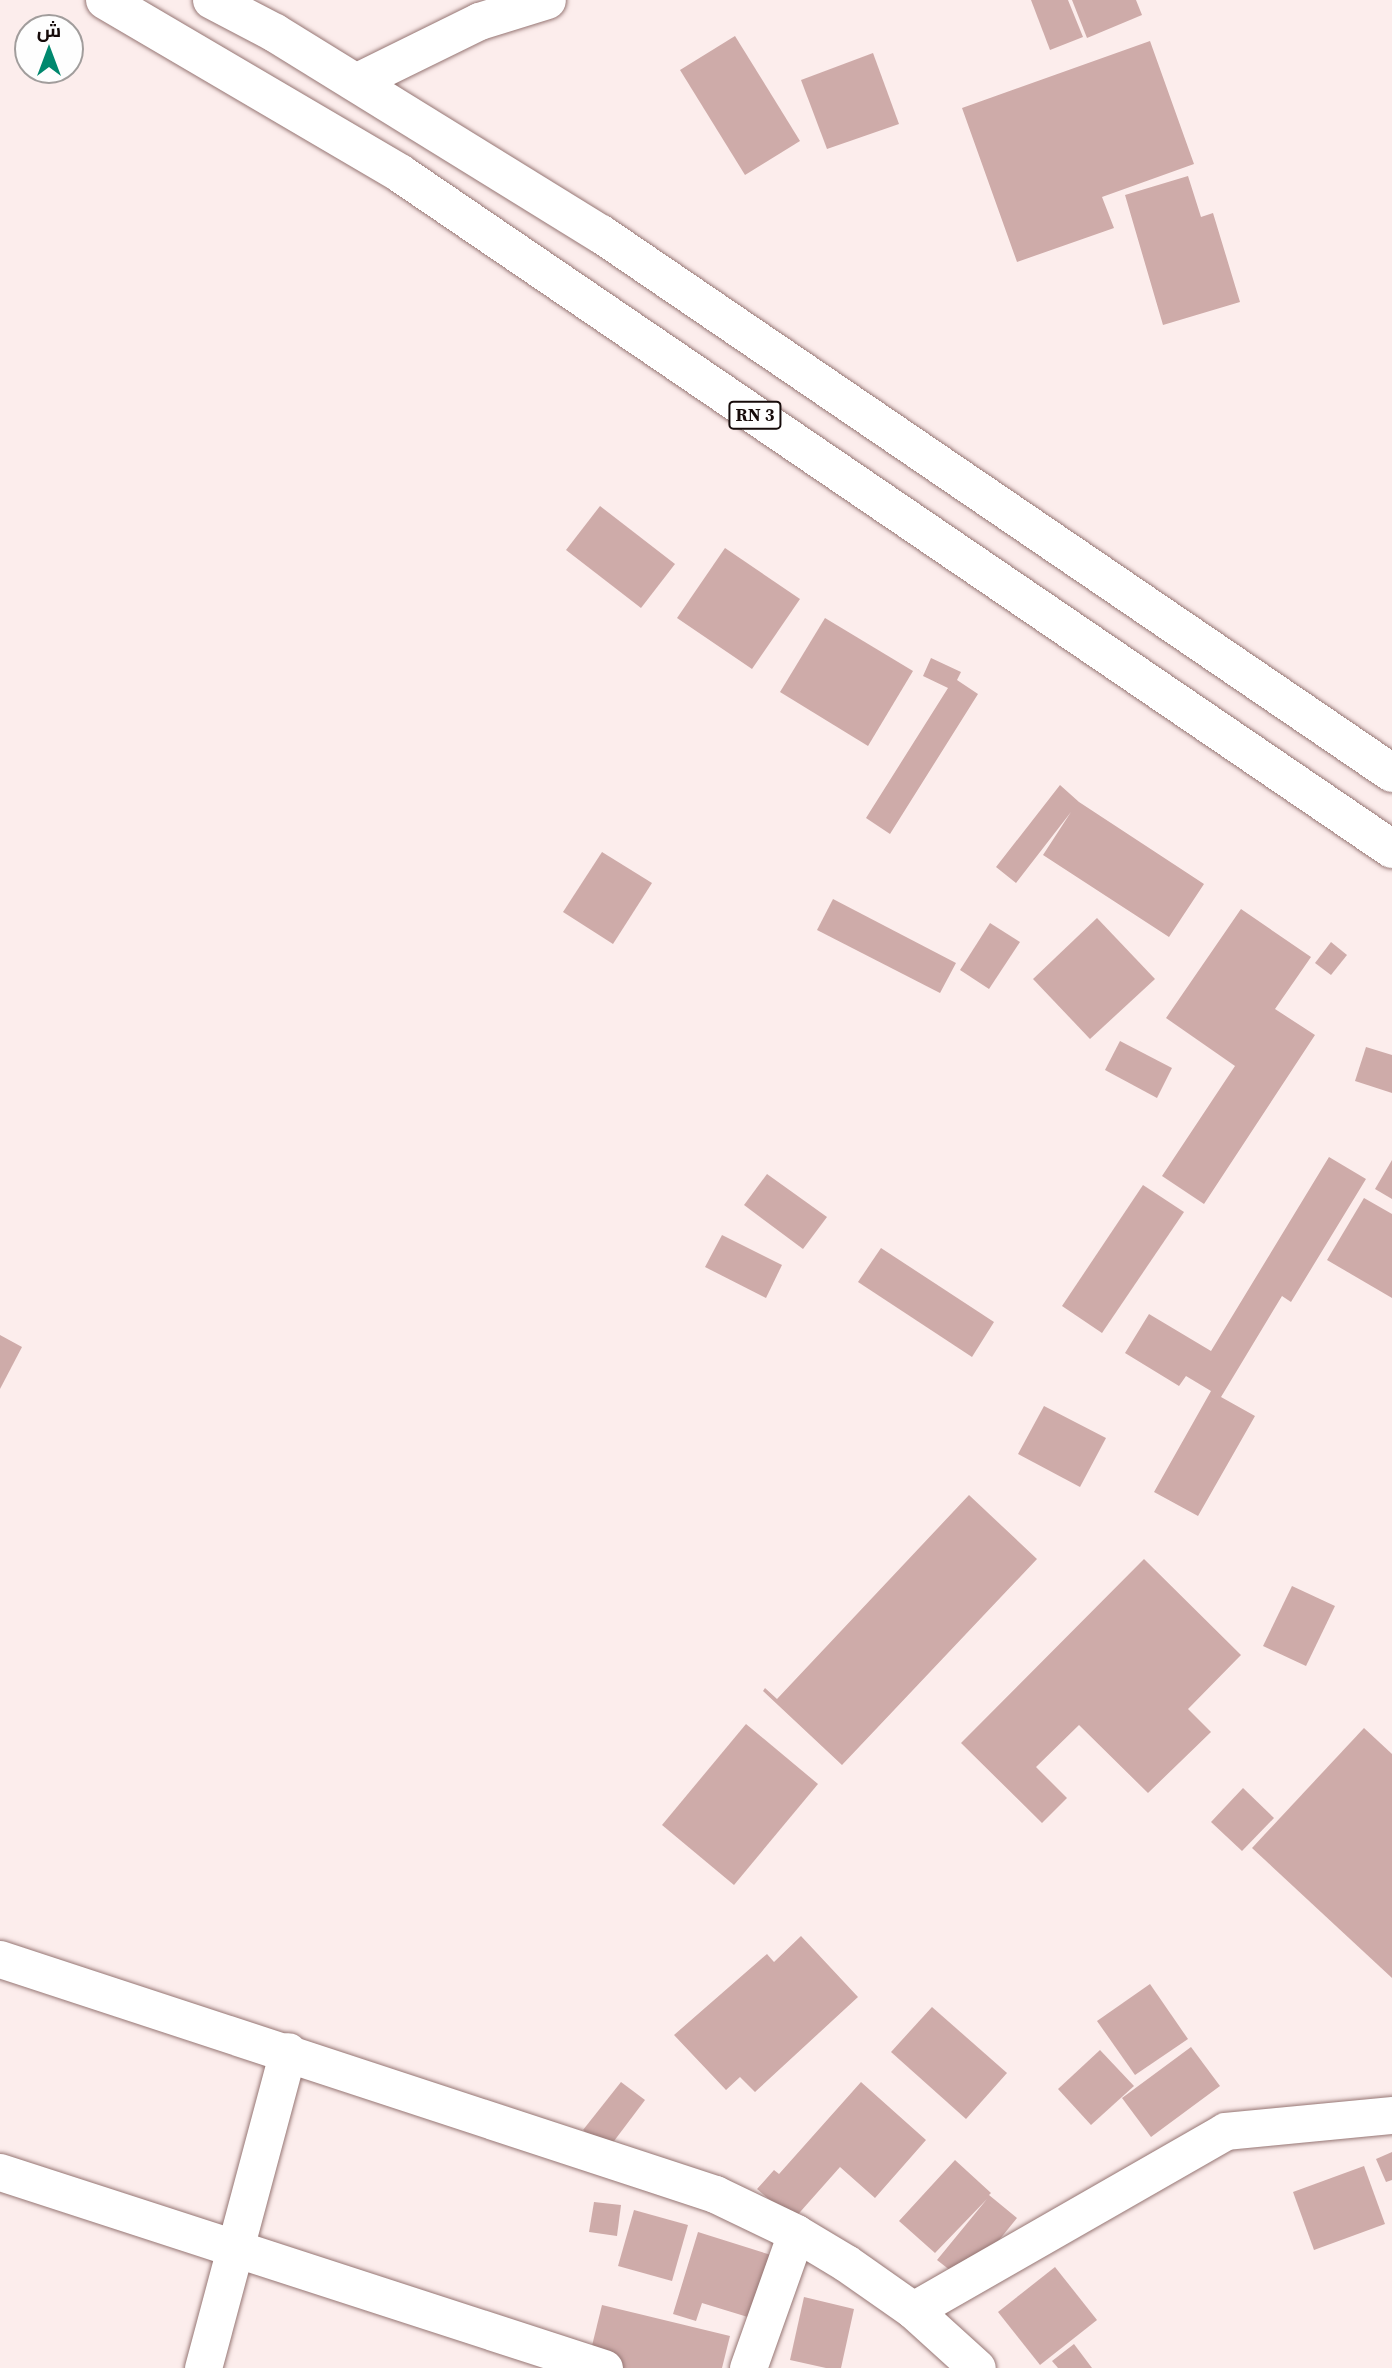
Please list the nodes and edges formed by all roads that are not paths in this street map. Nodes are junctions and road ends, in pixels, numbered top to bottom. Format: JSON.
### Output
{"nodes":[{"id":1,"x":105,"y":0,"type":"edge"},
{"id":2,"x":212,"y":0,"type":"edge"},
{"id":3,"x":547,"y":0,"type":"edge"},
{"id":4,"x":355,"y":82,"type":"junction"},
{"id":5,"x":1392,"y":773,"type":"edge"},
{"id":6,"x":1392,"y":849,"type":"edge"},
{"id":7,"x":0,"y":1959,"type":"edge"},
{"id":8,"x":288,"y":2051,"type":"junction"},
{"id":9,"x":1392,"y":2115,"type":"edge"},
{"id":10,"x":0,"y":2172,"type":"edge"},
{"id":11,"x":796,"y":2234,"type":"junction"},
{"id":12,"x":234,"y":2250,"type":"junction"},
{"id":13,"x":913,"y":2310,"type":"junction"},
{"id":14,"x":203,"y":2368,"type":"edge"},
{"id":15,"x":604,"y":2368,"type":"edge"},
{"id":16,"x":748,"y":2368,"type":"edge"},
{"id":17,"x":977,"y":2368,"type":"edge"}],
"edges":[{"from":1,"to":6,"type":"highway","number":"RN 3"},
{"from":2,"to":4,"type":"highway"},
{"from":3,"to":4,"type":"street"},
{"from":4,"to":5,"type":"highway"},
{"from":7,"to":8,"type":"street"},
{"from":8,"to":11,"type":"street"},
{"from":8,"to":12,"type":"street"},
{"from":9,"to":13,"type":"street"},
{"from":10,"to":12,"type":"street"},
{"from":11,"to":13,"type":"street"},
{"from":11,"to":16,"type":"street"},
{"from":12,"to":14,"type":"street"},
{"from":12,"to":15,"type":"street"},
{"from":13,"to":17,"type":"street"}]}
